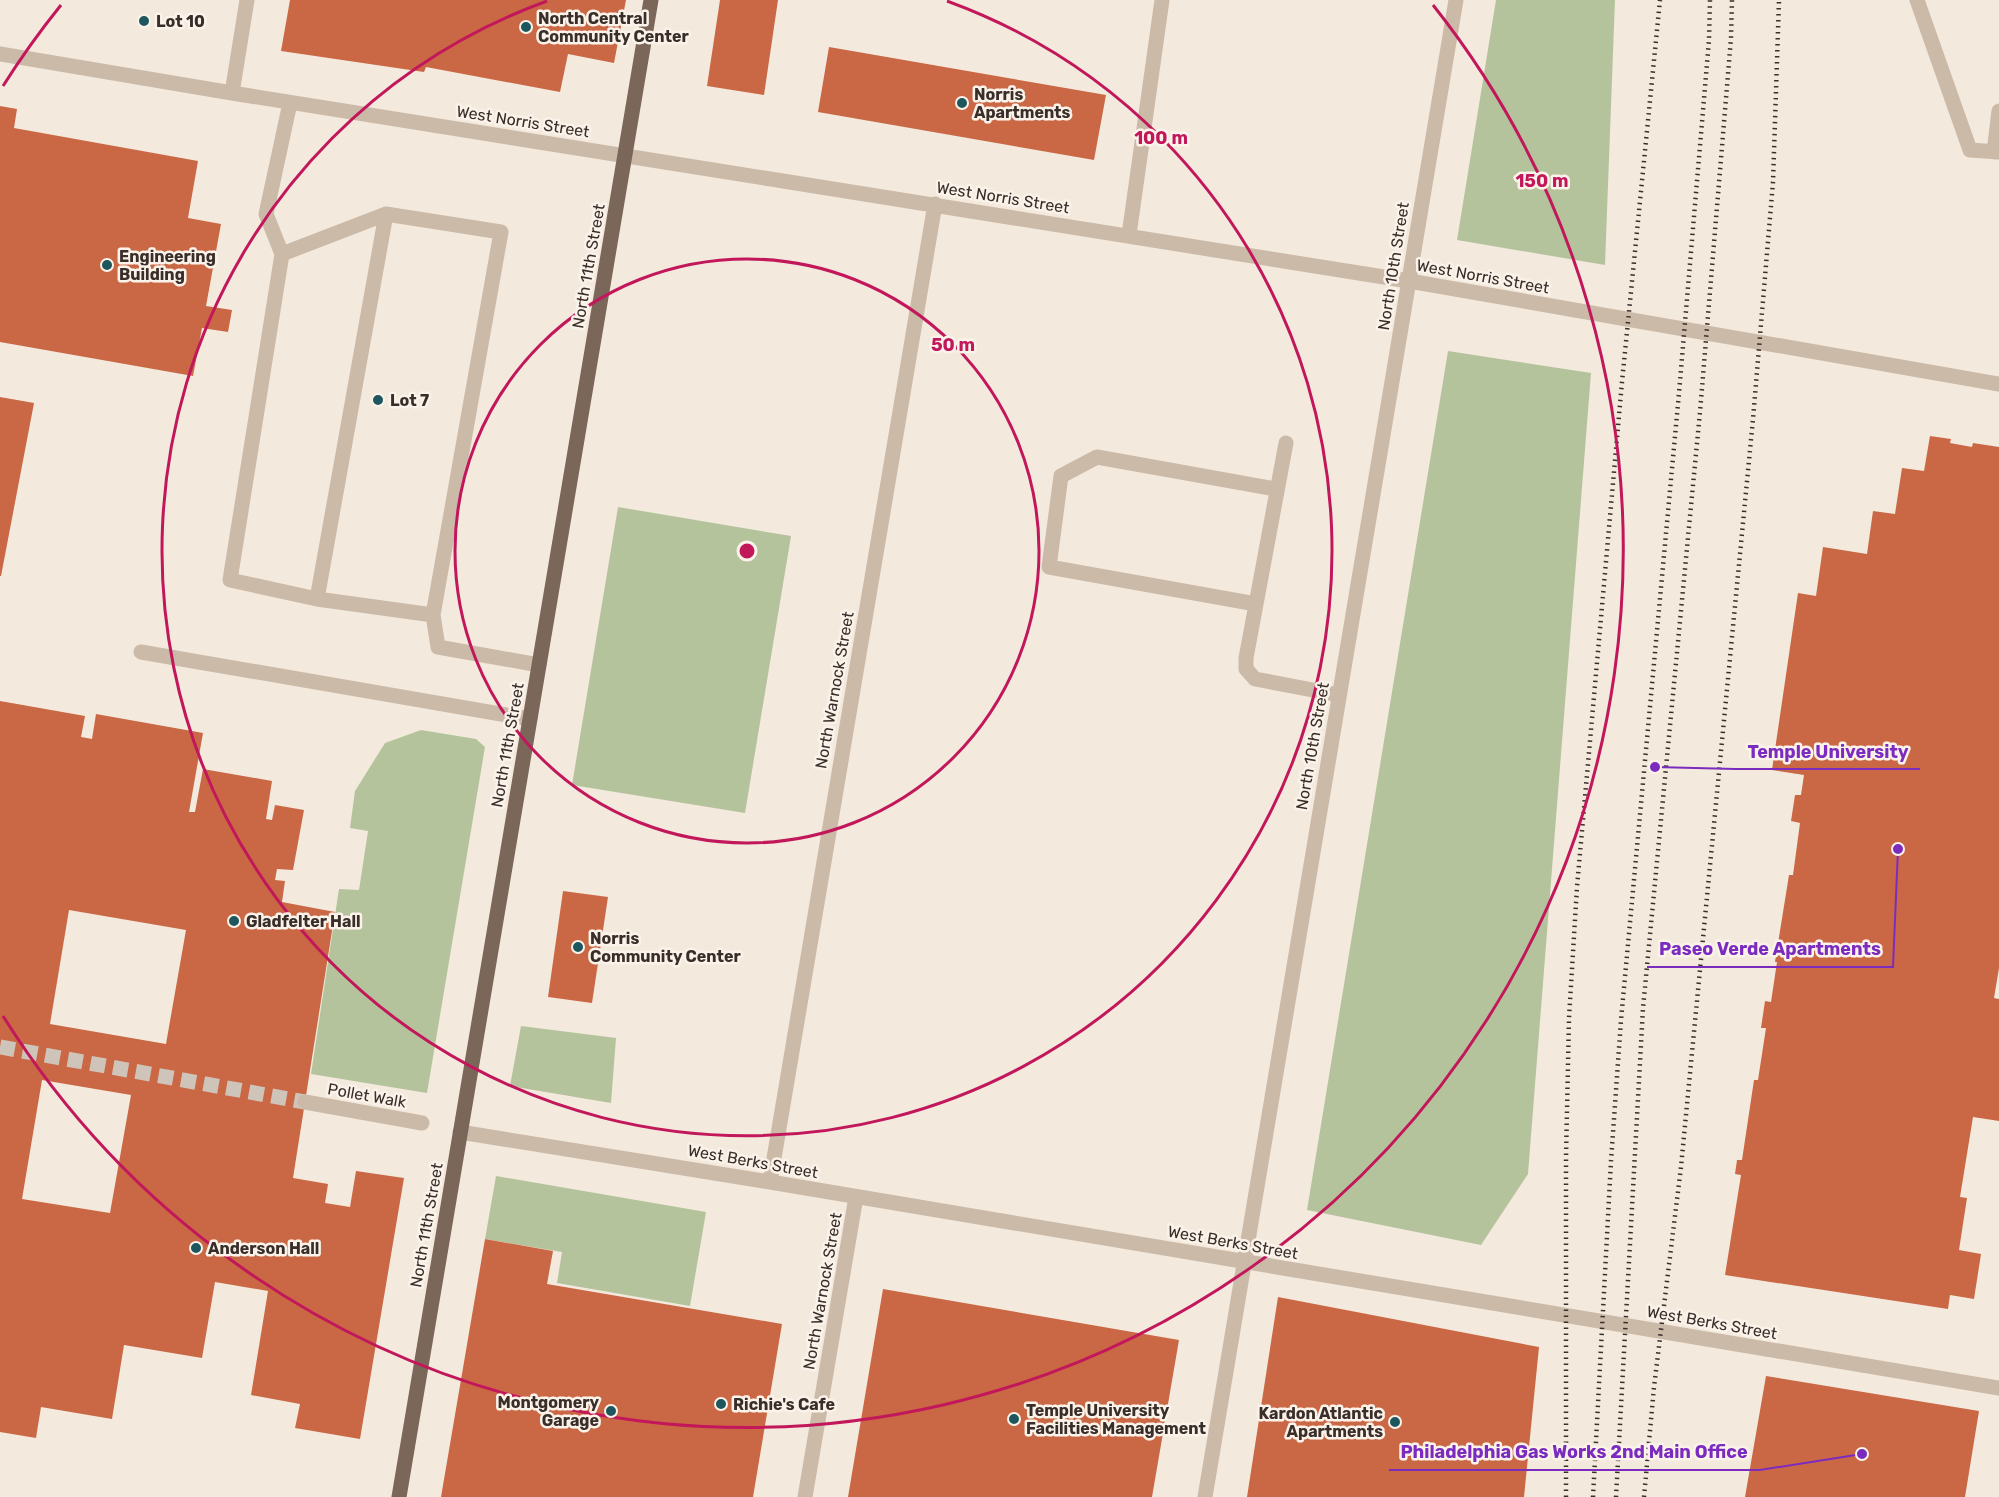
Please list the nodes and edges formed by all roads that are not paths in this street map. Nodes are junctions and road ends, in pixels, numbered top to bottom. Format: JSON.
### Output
{"nodes":[{"id":1,"x":247,"y":0,"type":"edge"},
{"id":2,"x":651,"y":0,"type":"edge"},
{"id":3,"x":1162,"y":0,"type":"edge"},
{"id":4,"x":1456,"y":0,"type":"edge"},
{"id":5,"x":1917,"y":0,"type":"edge"},
{"id":6,"x":0,"y":54,"type":"edge"},
{"id":7,"x":232,"y":93,"type":"junction"},
{"id":8,"x":290,"y":102,"type":"junction"},
{"id":9,"x":1999,"y":111,"type":"edge"},
{"id":10,"x":1996,"y":152,"type":"edge"},
{"id":11,"x":625,"y":156,"type":"junction"},
{"id":12,"x":935,"y":204,"type":"junction"},
{"id":13,"x":386,"y":214,"type":"junction"},
{"id":14,"x":1129,"y":235,"type":"junction"},
{"id":15,"x":282,"y":254,"type":"junction"},
{"id":16,"x":1409,"y":281,"type":"junction"},
{"id":17,"x":1999,"y":384,"type":"edge"},
{"id":18,"x":1286,"y":443,"type":"dead end"},
{"id":19,"x":1276,"y":489,"type":"junction"},
{"id":20,"x":317,"y":599,"type":"junction"},
{"id":21,"x":1256,"y":604,"type":"junction"},
{"id":22,"x":433,"y":615,"type":"junction"},
{"id":23,"x":141,"y":652,"type":"dead end"},
{"id":24,"x":539,"y":665,"type":"junction"},
{"id":25,"x":1339,"y":695,"type":"junction"},
{"id":26,"x":530,"y":719,"type":"junction"},
{"id":27,"x":304,"y":1102,"type":"tunnel mouth"},
{"id":28,"x":422,"y":1123,"type":"dead end"},
{"id":29,"x":460,"y":1132,"type":"junction"},
{"id":30,"x":770,"y":1182,"type":"junction"},
{"id":31,"x":856,"y":1197,"type":"junction"},
{"id":32,"x":1244,"y":1262,"type":"junction"},
{"id":33,"x":1999,"y":1388,"type":"edge"},
{"id":34,"x":399,"y":1497,"type":"edge"},
{"id":35,"x":805,"y":1497,"type":"edge"},
{"id":36,"x":1204,"y":1497,"type":"edge"}],
"edges":[{"from":1,"to":7,"type":"street"},
{"from":2,"to":11,"type":"main road","name":"North 11th Street"},
{"from":3,"to":14,"type":"street"},
{"from":4,"to":16,"type":"street","name":"North 10th Street"},
{"from":5,"to":10,"type":"street"},
{"from":6,"to":7,"type":"street","name":"West Norris Street"},
{"from":7,"to":8,"type":"street","name":"West Norris Street"},
{"from":8,"to":11,"type":"street","name":"West Norris Street"},
{"from":8,"to":15,"type":"street"},
{"from":9,"to":10,"type":"street"},
{"from":11,"to":12,"type":"street","name":"West Norris Street"},
{"from":11,"to":24,"type":"main road","name":"North 11th Street"},
{"from":12,"to":14,"type":"street","name":"West Norris Street"},
{"from":12,"to":30,"type":"street","name":"North Warnock Street"},
{"from":13,"to":15,"type":"street"},
{"from":13,"to":20,"type":"street"},
{"from":13,"to":22,"type":"street"},
{"from":14,"to":16,"type":"street","name":"West Norris Street"},
{"from":15,"to":20,"type":"street"},
{"from":16,"to":17,"type":"street","name":"West Norris Street"},
{"from":16,"to":25,"type":"street","name":"North 10th Street"},
{"from":18,"to":19,"type":"street"},
{"from":19,"to":21,"type":"street"},
{"from":19,"to":21,"type":"street"},
{"from":20,"to":22,"type":"street"},
{"from":21,"to":25,"type":"street"},
{"from":22,"to":24,"type":"street"},
{"from":23,"to":26,"type":"street"},
{"from":24,"to":26,"type":"main road","name":"North 11th Street"},
{"from":25,"to":32,"type":"street","name":"North 10th Street"},
{"from":26,"to":29,"type":"main road","name":"North 11th Street"},
{"from":27,"to":28,"type":"street","name":"Pollet Walk"},
{"from":29,"to":30,"type":"street","name":"West Berks Street"},
{"from":29,"to":34,"type":"main road","name":"North 11th Street"},
{"from":30,"to":31,"type":"street","name":"West Berks Street"},
{"from":31,"to":32,"type":"street","name":"West Berks Street"},
{"from":31,"to":35,"type":"street","name":"North Warnock Street"},
{"from":32,"to":33,"type":"street","name":"West Berks Street"},
{"from":32,"to":36,"type":"street","name":"North 10th Street"}]}
